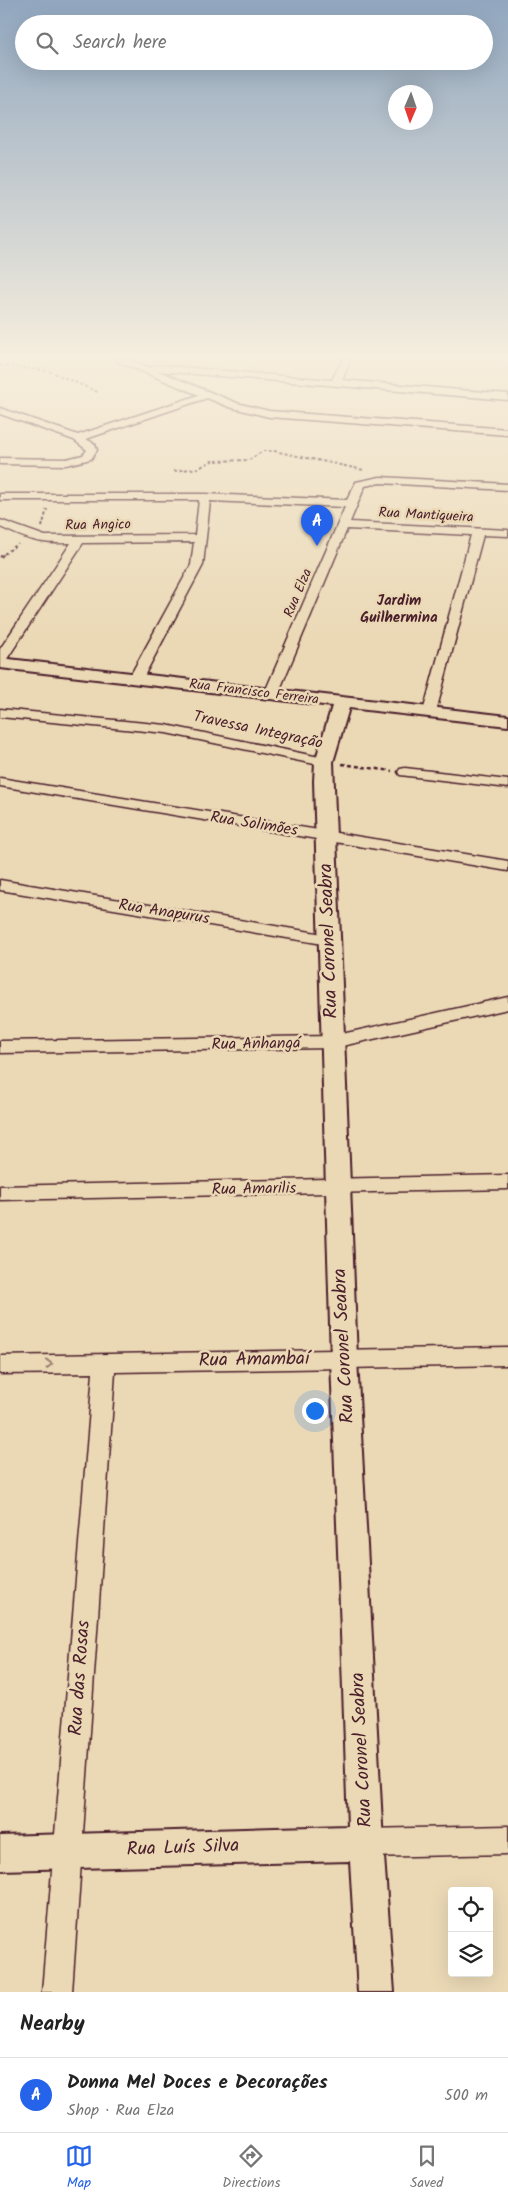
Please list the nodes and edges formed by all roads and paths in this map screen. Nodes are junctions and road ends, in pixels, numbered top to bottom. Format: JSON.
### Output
{"nodes":[{"id":1,"x":91,"y":452,"type":"edge"},
{"id":2,"x":261,"y":452,"type":"edge"},
{"id":3,"x":279,"y":452,"type":"edge"},
{"id":4,"x":0,"y":461,"type":"edge"},
{"id":5,"x":174,"y":471,"type":"dead end"},
{"id":6,"x":374,"y":481,"type":"junction"},
{"id":7,"x":508,"y":487,"type":"edge"},
{"id":8,"x":50,"y":496,"type":"junction"},
{"id":9,"x":0,"y":497,"type":"edge"},
{"id":10,"x":205,"y":497,"type":"junction"},
{"id":11,"x":352,"y":504,"type":"junction"},
{"id":12,"x":0,"y":523,"type":"edge"},
{"id":13,"x":343,"y":525,"type":"junction"},
{"id":14,"x":478,"y":532,"type":"junction"},
{"id":15,"x":508,"y":533,"type":"edge"},
{"id":16,"x":34,"y":538,"type":"junction"},
{"id":17,"x":201,"y":538,"type":"junction"},
{"id":18,"x":80,"y":540,"type":"junction"},
{"id":19,"x":0,"y":557,"type":"edge"},
{"id":20,"x":0,"y":659,"type":"edge"},
{"id":21,"x":0,"y":663,"type":"edge"},
{"id":22,"x":136,"y":678,"type":"junction"},
{"id":23,"x":271,"y":694,"type":"junction"},
{"id":24,"x":342,"y":702,"type":"junction"},
{"id":25,"x":430,"y":712,"type":"junction"},
{"id":26,"x":0,"y":713,"type":"edge"},
{"id":27,"x":508,"y":721,"type":"edge"},
{"id":28,"x":324,"y":762,"type":"junction"},
{"id":29,"x":405,"y":772,"type":"joint"},
{"id":30,"x":0,"y":782,"type":"edge"},
{"id":31,"x":508,"y":784,"type":"edge"},
{"id":32,"x":324,"y":835,"type":"junction"},
{"id":33,"x":508,"y":866,"type":"edge"},
{"id":34,"x":0,"y":885,"type":"edge"},
{"id":35,"x":328,"y":940,"type":"junction"},
{"id":36,"x":508,"y":1003,"type":"edge"},
{"id":37,"x":333,"y":1042,"type":"junction"},
{"id":38,"x":0,"y":1047,"type":"edge"},
{"id":39,"x":508,"y":1182,"type":"edge"},
{"id":40,"x":337,"y":1187,"type":"junction"},
{"id":41,"x":0,"y":1193,"type":"edge"},
{"id":42,"x":508,"y":1356,"type":"edge"},
{"id":43,"x":344,"y":1359,"type":"junction"},
{"id":44,"x":104,"y":1363,"type":"junction"},
{"id":45,"x":0,"y":1365,"type":"edge"},
{"id":46,"x":508,"y":1840,"type":"edge"},
{"id":47,"x":366,"y":1843,"type":"junction"},
{"id":48,"x":67,"y":1851,"type":"junction"},
{"id":49,"x":0,"y":1853,"type":"edge"},
{"id":50,"x":57,"y":1992,"type":"edge"},
{"id":51,"x":376,"y":1992,"type":"edge"}],
"edges":[{"from":1,"to":4,"type":"street"},
{"from":2,"to":5,"type":"path"},
{"from":3,"to":6,"type":"path"},
{"from":6,"to":7,"type":"street"},
{"from":6,"to":11,"type":"street","name":"Rua Elza"},
{"from":8,"to":9,"type":"street"},
{"from":8,"to":10,"type":"street"},
{"from":8,"to":16,"type":"path"},
{"from":10,"to":11,"type":"street"},
{"from":10,"to":17,"type":"street"},
{"from":11,"to":13,"type":"street","name":"Rua Elza"},
{"from":12,"to":16,"type":"street","name":"Rua Angico"},
{"from":13,"to":14,"type":"street","name":"Rua Mantiqueira"},
{"from":13,"to":23,"type":"street","name":"Rua Elza"},
{"from":14,"to":15,"type":"street","name":"Rua Mantiqueira"},
{"from":14,"to":25,"type":"street"},
{"from":16,"to":18,"type":"street","name":"Rua Angico"},
{"from":16,"to":19,"type":"path"},
{"from":17,"to":18,"type":"street","name":"Rua Angico"},
{"from":17,"to":22,"type":"street"},
{"from":18,"to":20,"type":"street"},
{"from":21,"to":22,"type":"street","name":"Rua Francisco Ferreira"},
{"from":22,"to":23,"type":"street","name":"Rua Francisco Ferreira"},
{"from":23,"to":24,"type":"street","name":"Rua Francisco Ferreira"},
{"from":24,"to":25,"type":"street","name":"Rua Francisco Ferreira"},
{"from":24,"to":28,"type":"street","name":"Rua Coronel Seabra"},
{"from":25,"to":27,"type":"street","name":"Rua Francisco Ferreira"},
{"from":26,"to":28,"type":"street","name":"Travessa Integração"},
{"from":28,"to":29,"type":"path","name":"Travessa Integração"},
{"from":28,"to":32,"type":"street","name":"Rua Coronel Seabra"},
{"from":29,"to":31,"type":"street"},
{"from":30,"to":32,"type":"street","name":"Rua Solimões"},
{"from":32,"to":33,"type":"street","name":"Rua Solimões"},
{"from":32,"to":35,"type":"street","name":"Rua Coronel Seabra"},
{"from":34,"to":35,"type":"street","name":"Rua Anapurus"},
{"from":35,"to":37,"type":"street","name":"Rua Coronel Seabra"},
{"from":36,"to":37,"type":"street","name":"Rua Anhangá"},
{"from":37,"to":38,"type":"street","name":"Rua Anhangá"},
{"from":37,"to":40,"type":"street","name":"Rua Coronel Seabra"},
{"from":39,"to":40,"type":"street","name":"Rua Amarilis"},
{"from":40,"to":41,"type":"street","name":"Rua Amarilis"},
{"from":40,"to":43,"type":"street","name":"Rua Coronel Seabra"},
{"from":42,"to":43,"type":"street","name":"Rua Amambaí"},
{"from":43,"to":44,"type":"street","name":"Rua Amambaí"},
{"from":43,"to":47,"type":"street","name":"Rua Coronel Seabra"},
{"from":45,"to":44,"type":"street","name":"Rua Amambaí","one_way":true},
{"from":44,"to":48,"type":"street","name":"Rua das Rosas"},
{"from":46,"to":47,"type":"street"},
{"from":47,"to":48,"type":"street","name":"Rua Luís Silva"},
{"from":47,"to":51,"type":"street","name":"Rua Coronel Seabra"},
{"from":48,"to":49,"type":"street","name":"Rua Luís Silva"},
{"from":48,"to":50,"type":"street","name":"Rua das Rosas"}]}
